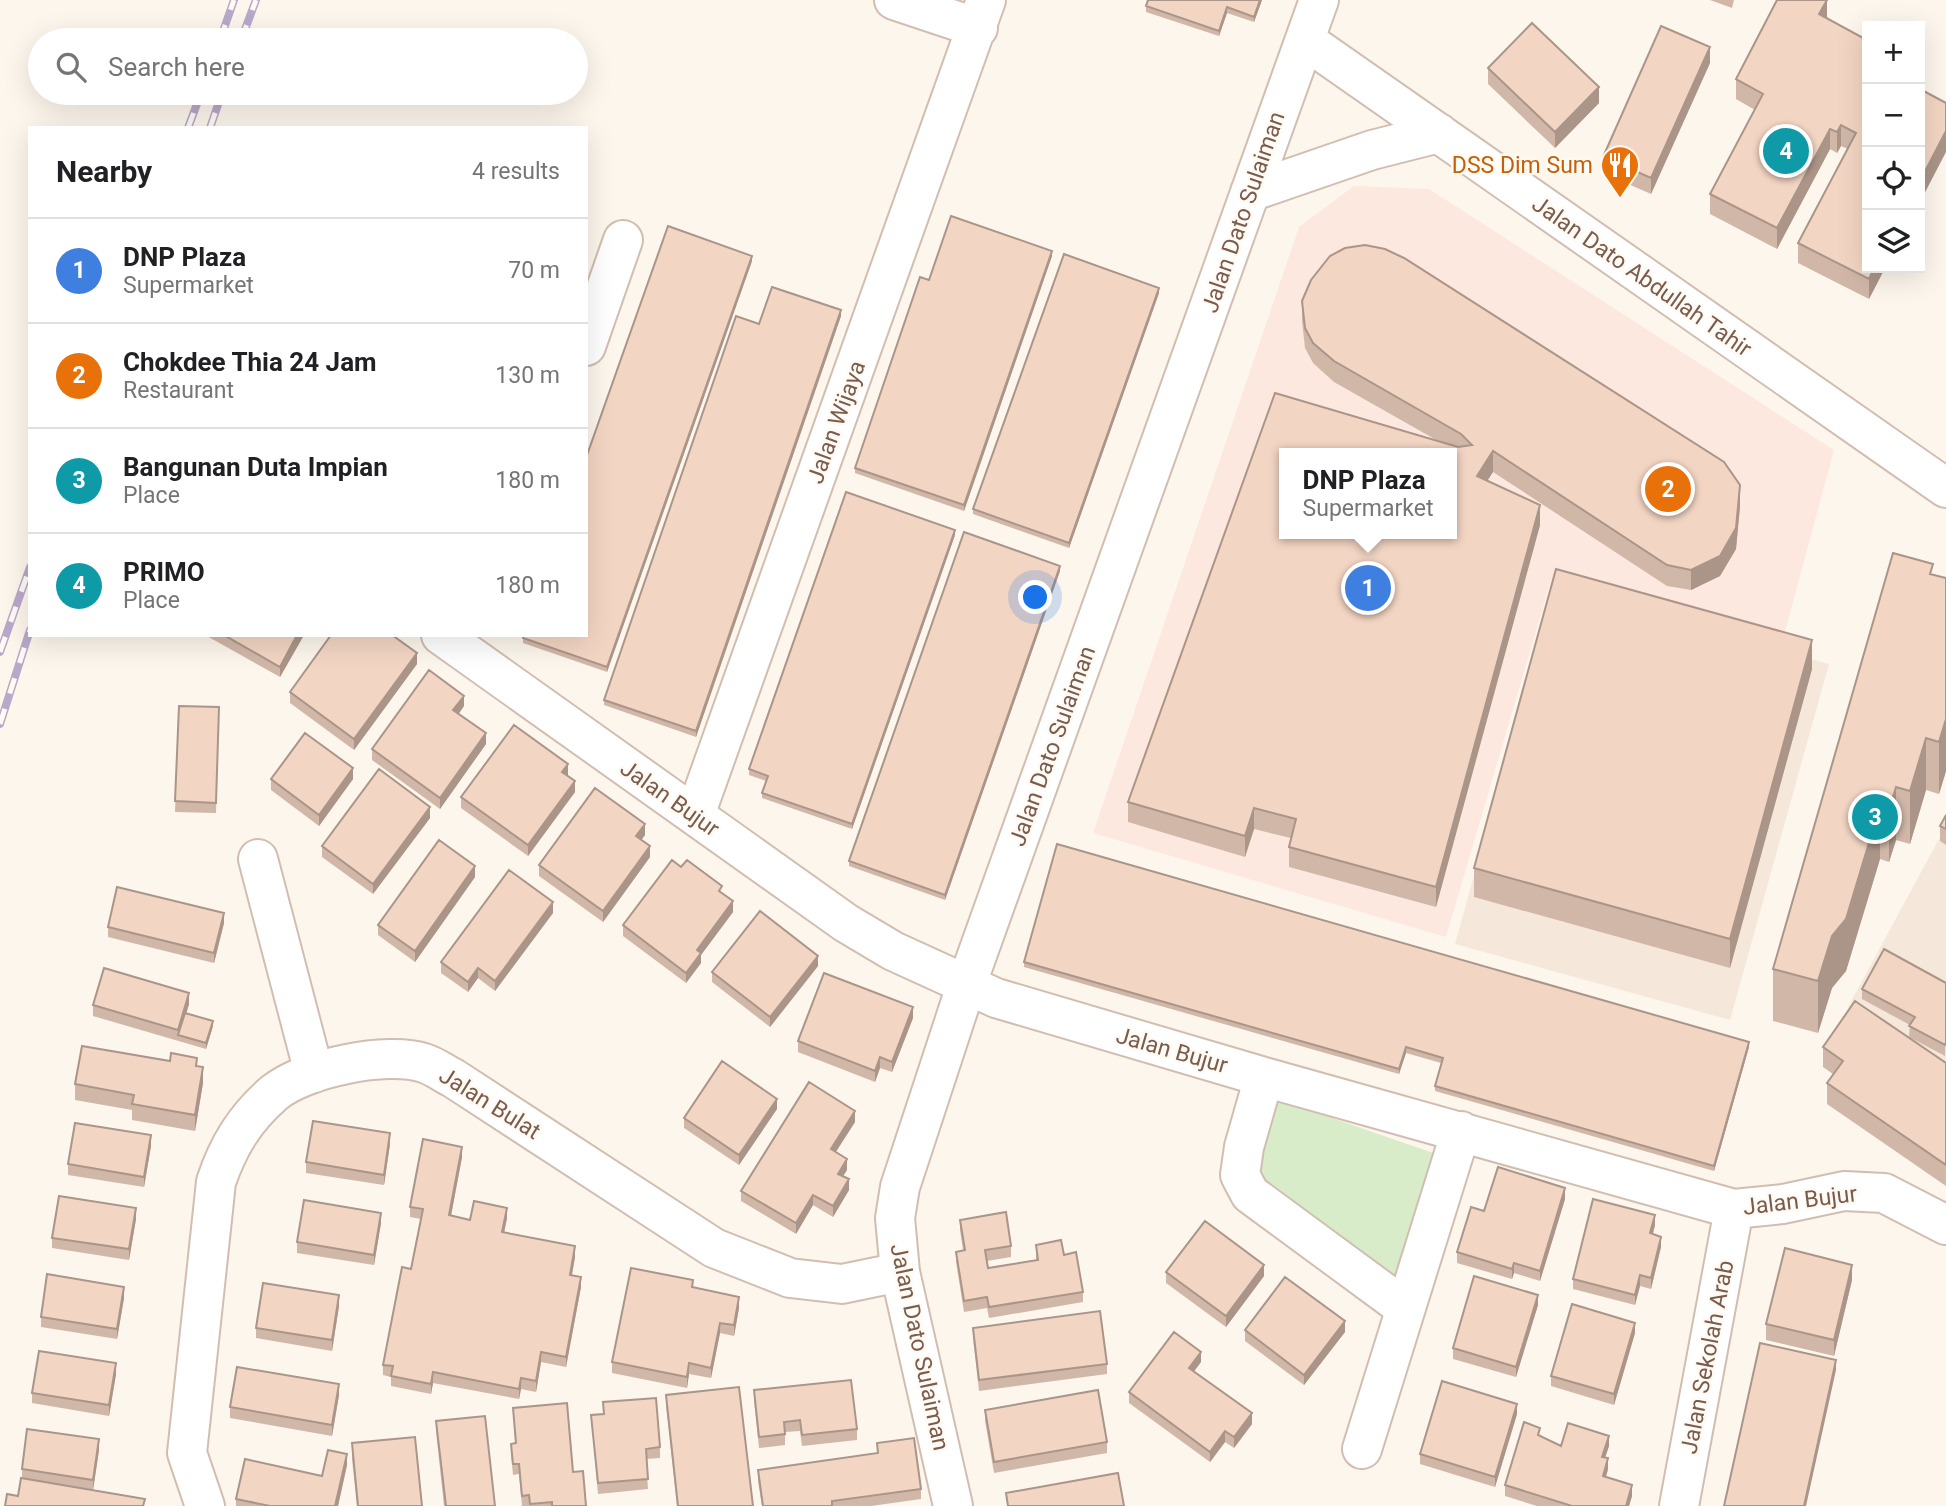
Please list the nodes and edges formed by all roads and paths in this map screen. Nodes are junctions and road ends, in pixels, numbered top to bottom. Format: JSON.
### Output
{"nodes":[{"id":1,"x":894,"y":0,"type":"edge"},
{"id":2,"x":1319,"y":0,"type":"edge"},
{"id":3,"x":982,"y":14,"type":"edge"},
{"id":4,"x":1305,"y":40,"type":"junction"},
{"id":5,"x":1439,"y":133,"type":"junction"},
{"id":6,"x":1250,"y":192,"type":"junction"},
{"id":7,"x":623,"y":240,"type":"dead end"},
{"id":8,"x":588,"y":340,"type":"edge"},
{"id":9,"x":1946,"y":488,"type":"edge"},
{"id":10,"x":447,"y":637,"type":"edge"},
{"id":11,"x":480,"y":648,"type":"edge"},
{"id":12,"x":695,"y":815,"type":"junction"},
{"id":13,"x":258,"y":859,"type":"dead end"},
{"id":14,"x":966,"y":986,"type":"junction"},
{"id":15,"x":314,"y":1073,"type":"junction"},
{"id":16,"x":1264,"y":1077,"type":"junction"},
{"id":17,"x":1461,"y":1131,"type":"junction"},
{"id":18,"x":1734,"y":1209,"type":"junction"},
{"id":19,"x":1946,"y":1225,"type":"edge"},
{"id":20,"x":900,"y":1272,"type":"junction"},
{"id":21,"x":1405,"y":1308,"type":"junction"},
{"id":22,"x":1363,"y":1449,"type":"dead end"},
{"id":23,"x":205,"y":1506,"type":"edge"},
{"id":24,"x":953,"y":1506,"type":"edge"},
{"id":25,"x":1679,"y":1506,"type":"edge"}],
"edges":[{"from":1,"to":3,"type":"street","name":"Jalan Wijaya"},
{"from":2,"to":4,"type":"street","name":"Jalan Dato Sulaiman"},
{"from":3,"to":12,"type":"street","name":"Jalan Wijaya"},
{"from":4,"to":5,"type":"street","name":"Jalan Dato Abdullah Tahir"},
{"from":4,"to":6,"type":"street","name":"Jalan Dato Sulaiman"},
{"from":5,"to":6,"type":"street"},
{"from":5,"to":9,"type":"street","name":"Jalan Dato Abdullah Tahir"},
{"from":6,"to":14,"type":"street","name":"Jalan Dato Sulaiman"},
{"from":7,"to":8,"type":"street"},
{"from":10,"to":11,"type":"street","name":"Jalan Bujur"},
{"from":11,"to":12,"type":"street","name":"Jalan Bujur"},
{"from":12,"to":14,"type":"street","name":"Jalan Bujur"},
{"from":13,"to":15,"type":"street"},
{"from":14,"to":16,"type":"street","name":"Jalan Bujur"},
{"from":14,"to":20,"type":"street","name":"Jalan Dato Sulaiman"},
{"from":15,"to":20,"type":"street","name":"Jalan Bulat"},
{"from":15,"to":23,"type":"street","name":"Jalan Bulat"},
{"from":16,"to":17,"type":"street","name":"Jalan Bujur"},
{"from":16,"to":21,"type":"street"},
{"from":17,"to":18,"type":"street","name":"Jalan Bujur"},
{"from":17,"to":21,"type":"street"},
{"from":18,"to":19,"type":"street","name":"Jalan Bujur"},
{"from":18,"to":25,"type":"street","name":"Jalan Sekolah Arab"},
{"from":20,"to":24,"type":"street","name":"Jalan Dato Sulaiman"},
{"from":21,"to":22,"type":"street"}]}
